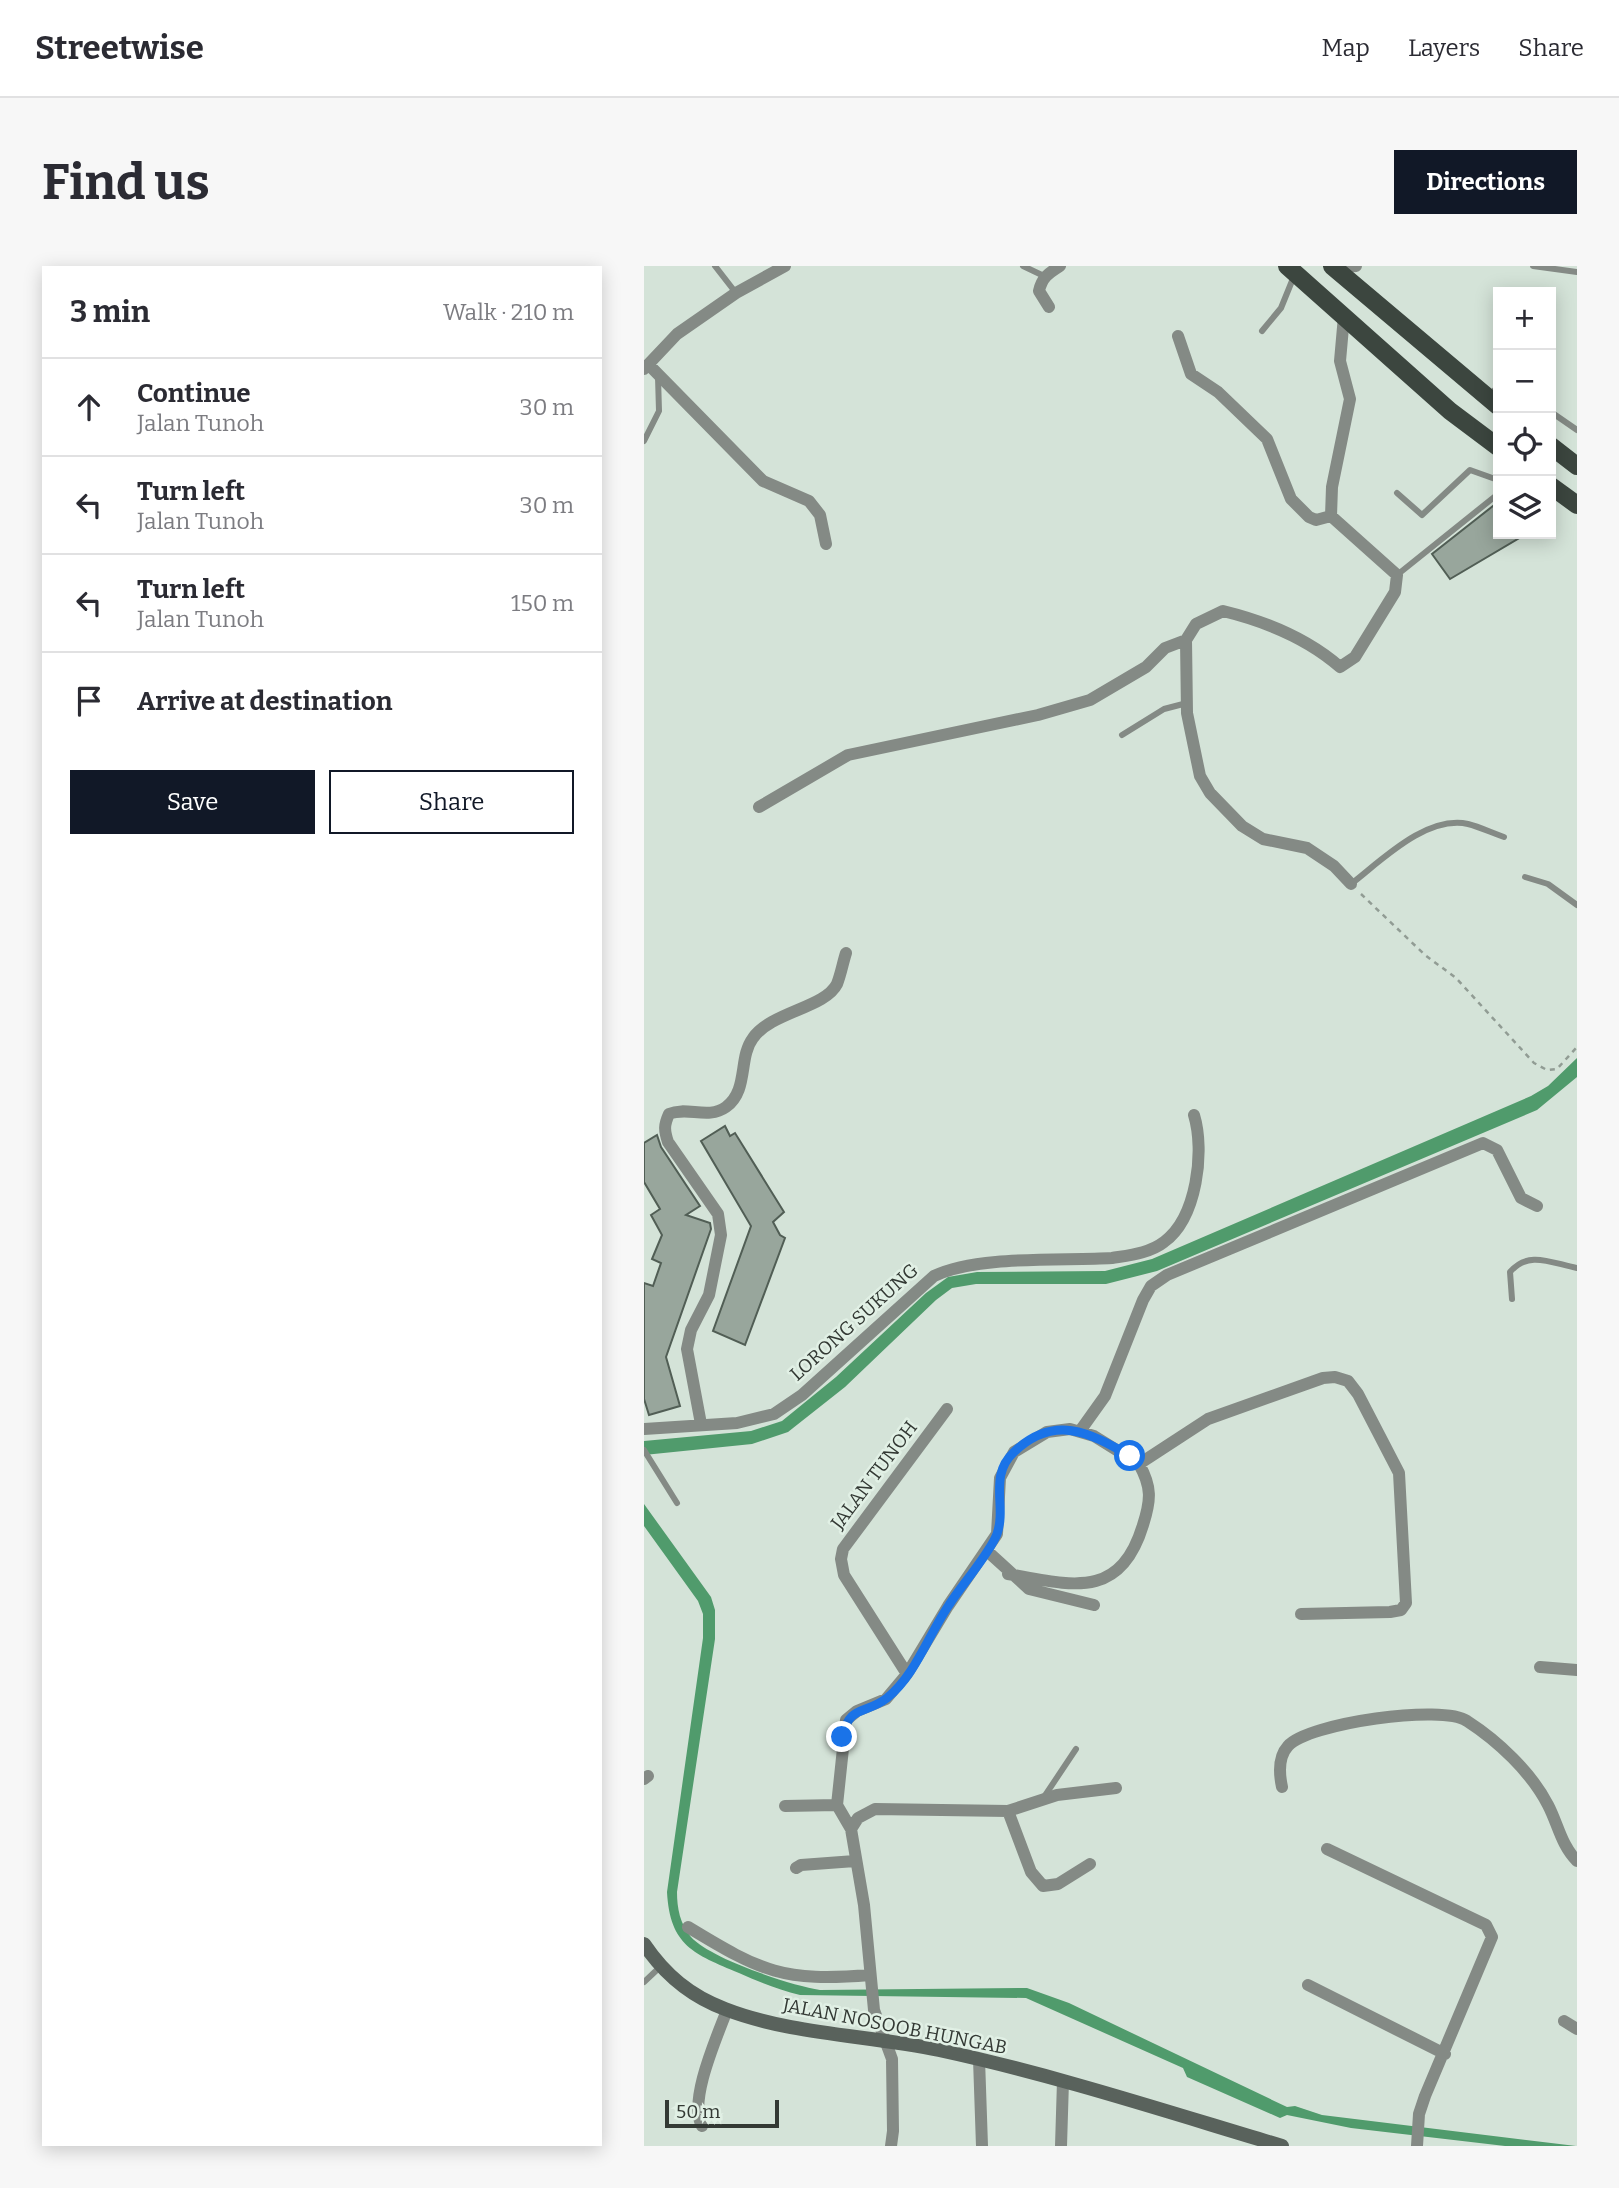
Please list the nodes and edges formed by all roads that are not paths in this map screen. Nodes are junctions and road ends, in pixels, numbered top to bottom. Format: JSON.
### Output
{"nodes":[{"id":1,"x":715,"y":266,"type":"edge"},
{"id":2,"x":785,"y":266,"type":"edge"},
{"id":3,"x":1023,"y":266,"type":"edge"},
{"id":4,"x":1060,"y":266,"type":"edge"},
{"id":5,"x":1356,"y":266,"type":"edge"},
{"id":6,"x":1533,"y":266,"type":"edge"},
{"id":7,"x":1333,"y":267,"type":"edge"},
{"id":8,"x":1291,"y":270,"type":"edge"},
{"id":9,"x":1577,"y":272,"type":"edge"},
{"id":10,"x":1044,"y":276,"type":"junction"},
{"id":11,"x":736,"y":293,"type":"junction"},
{"id":12,"x":1049,"y":307,"type":"dead end"},
{"id":13,"x":1344,"y":316,"type":"junction"},
{"id":14,"x":1262,"y":331,"type":"dead end"},
{"id":15,"x":1178,"y":336,"type":"dead end"},
{"id":16,"x":650,"y":370,"type":"edge"},
{"id":17,"x":1493,"y":396,"type":"edge"},
{"id":18,"x":1552,"y":413,"type":"edge"},
{"id":19,"x":1577,"y":430,"type":"edge"},
{"id":20,"x":644,"y":441,"type":"edge"},
{"id":21,"x":1493,"y":443,"type":"edge"},
{"id":22,"x":1556,"y":450,"type":"edge"},
{"id":23,"x":1577,"y":466,"type":"edge"},
{"id":24,"x":1493,"y":478,"type":"edge"},
{"id":25,"x":1556,"y":490,"type":"edge"},
{"id":26,"x":1397,"y":493,"type":"dead end"},
{"id":27,"x":1493,"y":499,"type":"edge"},
{"id":28,"x":1577,"y":505,"type":"edge"},
{"id":29,"x":1331,"y":516,"type":"junction"},
{"id":30,"x":826,"y":544,"type":"dead end"},
{"id":31,"x":1397,"y":575,"type":"junction"},
{"id":32,"x":1186,"y":640,"type":"junction"},
{"id":33,"x":1187,"y":703,"type":"junction"},
{"id":34,"x":1122,"y":735,"type":"dead end"},
{"id":35,"x":759,"y":807,"type":"dead end"},
{"id":36,"x":1504,"y":837,"type":"dead end"},
{"id":37,"x":1525,"y":877,"type":"dead end"},
{"id":38,"x":1351,"y":884,"type":"joint"},
{"id":39,"x":1577,"y":905,"type":"edge"},
{"id":40,"x":846,"y":953,"type":"dead end"},
{"id":41,"x":1194,"y":1115,"type":"dead end"},
{"id":42,"x":1537,"y":1206,"type":"dead end"},
{"id":43,"x":1577,"y":1268,"type":"edge"},
{"id":44,"x":1512,"y":1299,"type":"dead end"},
{"id":45,"x":947,"y":1409,"type":"dead end"},
{"id":46,"x":701,"y":1424,"type":"junction"},
{"id":47,"x":644,"y":1429,"type":"edge"},
{"id":48,"x":1080,"y":1431,"type":"junction"},
{"id":49,"x":644,"y":1450,"type":"edge"},
{"id":50,"x":1139,"y":1464,"type":"junction"},
{"id":51,"x":677,"y":1503,"type":"dead end"},
{"id":52,"x":986,"y":1550,"type":"junction"},
{"id":53,"x":1008,"y":1574,"type":"junction"},
{"id":54,"x":1094,"y":1605,"type":"dead end"},
{"id":55,"x":1301,"y":1614,"type":"dead end"},
{"id":56,"x":1540,"y":1667,"type":"dead end"},
{"id":57,"x":1577,"y":1670,"type":"edge"},
{"id":58,"x":907,"y":1674,"type":"junction"},
{"id":59,"x":1076,"y":1749,"type":"dead end"},
{"id":60,"x":1282,"y":1787,"type":"dead end"},
{"id":61,"x":1116,"y":1788,"type":"dead end"},
{"id":62,"x":1043,"y":1799,"type":"junction"},
{"id":63,"x":785,"y":1805,"type":"dead end"},
{"id":64,"x":837,"y":1805,"type":"junction"},
{"id":65,"x":1008,"y":1811,"type":"junction"},
{"id":66,"x":851,"y":1829,"type":"junction"},
{"id":67,"x":1327,"y":1849,"type":"dead end"},
{"id":68,"x":855,"y":1861,"type":"junction"},
{"id":69,"x":1577,"y":1861,"type":"edge"},
{"id":70,"x":1090,"y":1864,"type":"dead end"},
{"id":71,"x":796,"y":1868,"type":"dead end"},
{"id":72,"x":688,"y":1927,"type":"dead end"},
{"id":73,"x":644,"y":1944,"type":"edge"},
{"id":74,"x":660,"y":1966,"type":"junction"},
{"id":75,"x":870,"y":1979,"type":"junction"},
{"id":76,"x":644,"y":1982,"type":"edge"},
{"id":77,"x":1308,"y":1985,"type":"dead end"},
{"id":78,"x":727,"y":2010,"type":"junction"},
{"id":79,"x":1564,"y":2021,"type":"dead end"},
{"id":80,"x":1577,"y":2029,"type":"edge"},
{"id":81,"x":885,"y":2039,"type":"junction"},
{"id":82,"x":1445,"y":2054,"type":"junction"},
{"id":83,"x":979,"y":2059,"type":"junction"},
{"id":84,"x":1063,"y":2081,"type":"junction"},
{"id":85,"x":702,"y":2126,"type":"dead end"},
{"id":86,"x":891,"y":2146,"type":"edge"},
{"id":87,"x":982,"y":2146,"type":"edge"},
{"id":88,"x":1062,"y":2146,"type":"edge"},
{"id":89,"x":1282,"y":2146,"type":"edge"},
{"id":90,"x":1417,"y":2146,"type":"edge"}],
"edges":[{"from":1,"to":11,"type":"lane"},
{"from":2,"to":11,"type":"street"},
{"from":3,"to":10,"type":"lane"},
{"from":4,"to":10,"type":"street"},
{"from":5,"to":7,"type":"street"},
{"from":6,"to":9,"type":"lane"},
{"from":7,"to":17,"type":"main road"},
{"from":8,"to":13,"type":"main road"},
{"from":8,"to":14,"type":"lane"},
{"from":10,"to":12,"type":"street"},
{"from":11,"to":16,"type":"street"},
{"from":13,"to":21,"type":"main road"},
{"from":13,"to":29,"type":"street"},
{"from":15,"to":29,"type":"street"},
{"from":16,"to":20,"type":"lane"},
{"from":16,"to":30,"type":"street"},
{"from":18,"to":19,"type":"lane"},
{"from":22,"to":23,"type":"main road"},
{"from":24,"to":26,"type":"lane"},
{"from":25,"to":28,"type":"main road"},
{"from":27,"to":31,"type":"lane"},
{"from":29,"to":31,"type":"street"},
{"from":31,"to":32,"type":"street"},
{"from":32,"to":33,"type":"street"},
{"from":32,"to":35,"type":"street"},
{"from":33,"to":34,"type":"lane"},
{"from":33,"to":38,"type":"street"},
{"from":36,"to":38,"type":"lane"},
{"from":37,"to":39,"type":"lane"},
{"from":40,"to":46,"type":"street"},
{"from":41,"to":46,"type":"street","name":"LORONG SUKUNG"},
{"from":42,"to":48,"type":"street"},
{"from":43,"to":44,"type":"lane"},
{"from":45,"to":58,"type":"street","name":"JALAN TUNOH"},
{"from":46,"to":47,"type":"street","name":"LORONG SUKUNG"},
{"from":48,"to":50,"type":"street"},
{"from":48,"to":52,"type":"street"},
{"from":49,"to":51,"type":"lane"},
{"from":50,"to":53,"type":"street"},
{"from":50,"to":55,"type":"street"},
{"from":52,"to":53,"type":"street"},
{"from":52,"to":58,"type":"street"},
{"from":53,"to":54,"type":"street"},
{"from":56,"to":57,"type":"street"},
{"from":58,"to":64,"type":"street"},
{"from":59,"to":62,"type":"lane"},
{"from":60,"to":69,"type":"street"},
{"from":61,"to":62,"type":"street"},
{"from":62,"to":65,"type":"street"},
{"from":63,"to":64,"type":"street"},
{"from":64,"to":66,"type":"street"},
{"from":65,"to":66,"type":"street"},
{"from":65,"to":70,"type":"street"},
{"from":66,"to":68,"type":"street"},
{"from":67,"to":82,"type":"street"},
{"from":68,"to":71,"type":"street"},
{"from":68,"to":75,"type":"street"},
{"from":72,"to":75,"type":"street"},
{"from":73,"to":74,"type":"main road","name":"JALAN NOSOOB HUNGAB"},
{"from":74,"to":76,"type":"lane"},
{"from":74,"to":78,"type":"main road","name":"JALAN NOSOOB HUNGAB"},
{"from":75,"to":81,"type":"street"},
{"from":77,"to":82,"type":"street"},
{"from":78,"to":81,"type":"main road","name":"JALAN NOSOOB HUNGAB"},
{"from":78,"to":85,"type":"street"},
{"from":79,"to":80,"type":"street"},
{"from":81,"to":83,"type":"main road","name":"JALAN NOSOOB HUNGAB"},
{"from":81,"to":86,"type":"street"},
{"from":82,"to":90,"type":"street"},
{"from":83,"to":84,"type":"main road","name":"JALAN NOSOOB HUNGAB"},
{"from":83,"to":87,"type":"street"},
{"from":84,"to":88,"type":"street"},
{"from":84,"to":89,"type":"main road","name":"JALAN NOSOOB HUNGAB"}]}
